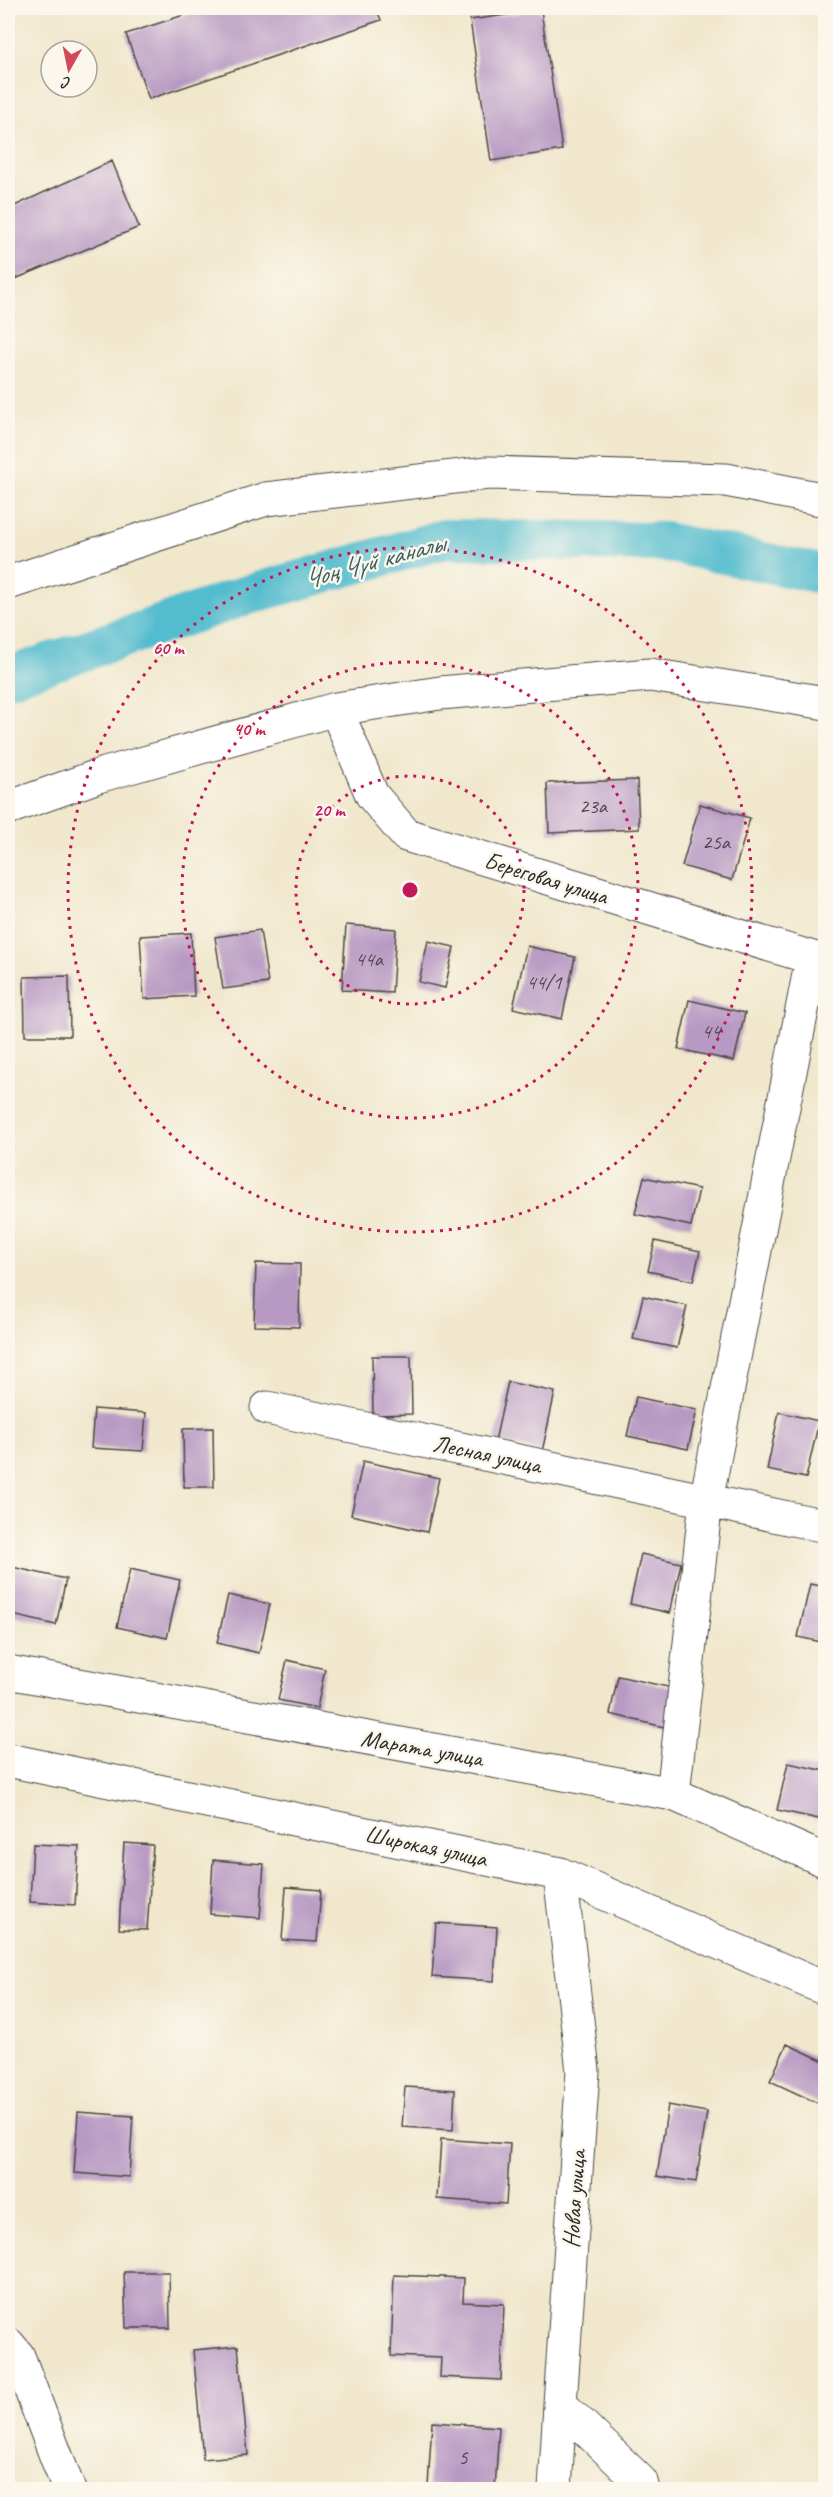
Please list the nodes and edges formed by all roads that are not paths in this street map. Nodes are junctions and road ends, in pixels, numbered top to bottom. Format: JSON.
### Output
{"nodes":[{"id":1,"x":825,"y":500,"type":"edge"},
{"id":2,"x":8,"y":583,"type":"edge"},
{"id":3,"x":825,"y":703,"type":"edge"},
{"id":4,"x":336,"y":709,"type":"junction"},
{"id":5,"x":8,"y":808,"type":"edge"},
{"id":6,"x":819,"y":961,"type":"edge"},
{"id":7,"x":267,"y":1408,"type":"dead end"},
{"id":8,"x":706,"y":1501,"type":"junction"},
{"id":9,"x":825,"y":1526,"type":"edge"},
{"id":10,"x":8,"y":1672,"type":"edge"},
{"id":11,"x":8,"y":1760,"type":"edge"},
{"id":12,"x":673,"y":1794,"type":"junction"},
{"id":13,"x":825,"y":1861,"type":"edge"},
{"id":14,"x":561,"y":1874,"type":"junction"},
{"id":15,"x":825,"y":1989,"type":"edge"},
{"id":16,"x":8,"y":2344,"type":"edge"},
{"id":17,"x":560,"y":2404,"type":"junction"},
{"id":18,"x":69,"y":2490,"type":"edge"},
{"id":19,"x":555,"y":2490,"type":"edge"},
{"id":20,"x":643,"y":2490,"type":"edge"}],
"edges":[{"from":1,"to":2,"type":"street"},
{"from":3,"to":4,"type":"street"},
{"from":4,"to":5,"type":"street"},
{"from":4,"to":6,"type":"street","name":"Береговая улица"},
{"from":6,"to":8,"type":"street"},
{"from":7,"to":8,"type":"street","name":"Лесная улица"},
{"from":8,"to":9,"type":"street","name":"Лесная улица"},
{"from":8,"to":12,"type":"street"},
{"from":10,"to":12,"type":"street","name":"Марата улица"},
{"from":11,"to":14,"type":"street","name":"Широкая улица"},
{"from":12,"to":13,"type":"street","name":"Марата улица"},
{"from":14,"to":15,"type":"street","name":"Широкая улица"},
{"from":14,"to":17,"type":"street","name":"Новая улица"},
{"from":16,"to":18,"type":"street"},
{"from":17,"to":19,"type":"street","name":"Новая улица"},
{"from":17,"to":20,"type":"street"}]}
